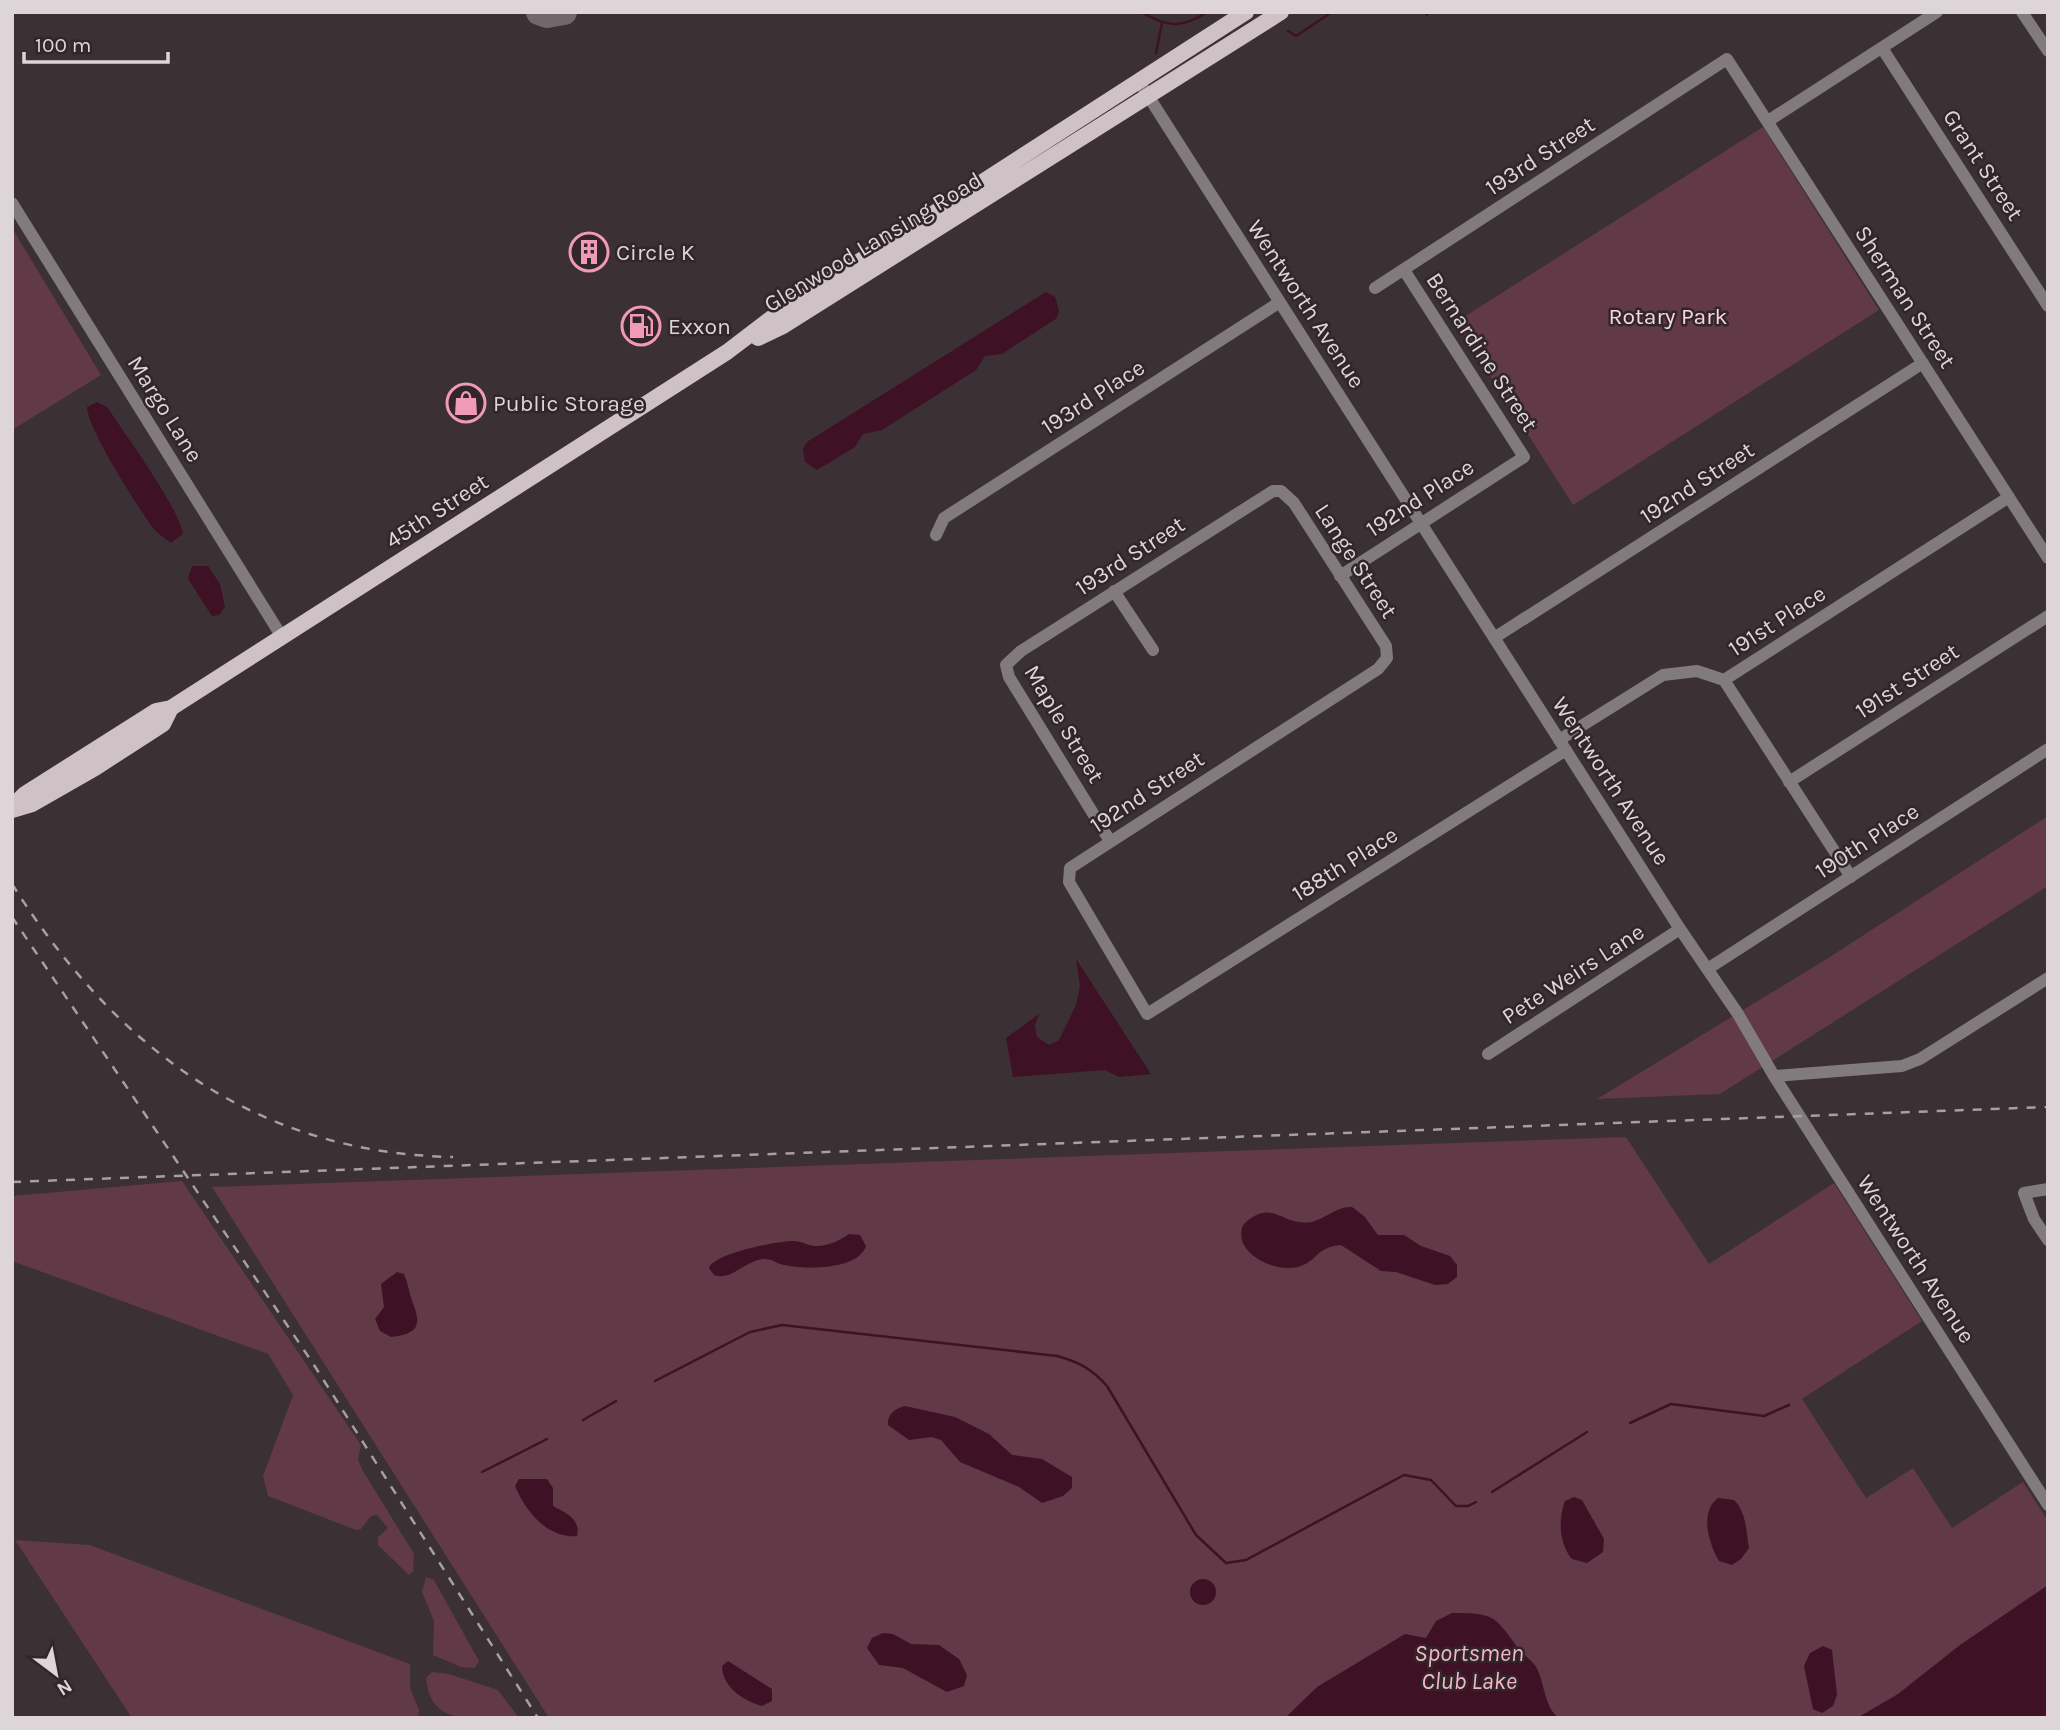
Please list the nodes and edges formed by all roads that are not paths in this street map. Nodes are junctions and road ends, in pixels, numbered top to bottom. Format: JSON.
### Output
{"nodes":[{"id":1,"x":1246,"y":12,"type":"edge"},
{"id":2,"x":1281,"y":12,"type":"edge"},
{"id":3,"x":1937,"y":12,"type":"edge"},
{"id":4,"x":2022,"y":12,"type":"edge"},
{"id":5,"x":1882,"y":48,"type":"junction"},
{"id":6,"x":2048,"y":51,"type":"edge"},
{"id":7,"x":1727,"y":59,"type":"joint"},
{"id":8,"x":1138,"y":80,"type":"junction"},
{"id":9,"x":1149,"y":97,"type":"junction"},
{"id":10,"x":1768,"y":121,"type":"junction"},
{"id":11,"x":12,"y":203,"type":"edge"},
{"id":12,"x":1404,"y":270,"type":"junction"},
{"id":13,"x":1375,"y":288,"type":"dead end"},
{"id":14,"x":1280,"y":302,"type":"junction"},
{"id":15,"x":2048,"y":306,"type":"edge"},
{"id":16,"x":727,"y":352,"type":"junction"},
{"id":17,"x":1923,"y":363,"type":"junction"},
{"id":18,"x":1524,"y":457,"type":"joint"},
{"id":19,"x":1281,"y":491,"type":"joint"},
{"id":20,"x":2009,"y":497,"type":"junction"},
{"id":21,"x":1421,"y":523,"type":"junction"},
{"id":22,"x":936,"y":535,"type":"dead end"},
{"id":23,"x":2048,"y":558,"type":"edge"},
{"id":24,"x":1340,"y":576,"type":"junction"},
{"id":25,"x":1114,"y":591,"type":"junction"},
{"id":26,"x":2048,"y":616,"type":"edge"},
{"id":27,"x":282,"y":638,"type":"junction"},
{"id":28,"x":1494,"y":638,"type":"junction"},
{"id":29,"x":1153,"y":650,"type":"dead end"},
{"id":30,"x":1387,"y":659,"type":"joint"},
{"id":31,"x":1006,"y":665,"type":"joint"},
{"id":32,"x":1724,"y":680,"type":"junction"},
{"id":33,"x":1562,"y":745,"type":"junction"},
{"id":34,"x":2048,"y":749,"type":"edge"},
{"id":35,"x":1789,"y":782,"type":"junction"},
{"id":36,"x":12,"y":808,"type":"edge"},
{"id":37,"x":1110,"y":841,"type":"junction"},
{"id":38,"x":1851,"y":877,"type":"junction"},
{"id":39,"x":1680,"y":929,"type":"junction"},
{"id":40,"x":1709,"y":968,"type":"junction"},
{"id":41,"x":2048,"y":978,"type":"edge"},
{"id":42,"x":1147,"y":1014,"type":"joint"},
{"id":43,"x":1488,"y":1054,"type":"dead end"},
{"id":44,"x":1774,"y":1076,"type":"junction"},
{"id":45,"x":2048,"y":1189,"type":"edge"},
{"id":46,"x":2048,"y":1240,"type":"edge"},
{"id":47,"x":2048,"y":1505,"type":"edge"}],
"edges":[{"from":1,"to":8,"type":"main road","name":"Glenwood Lansing Road"},
{"from":2,"to":9,"type":"main road","name":"Glenwood Lansing Road"},
{"from":3,"to":5,"type":"street"},
{"from":4,"to":6,"type":"street"},
{"from":5,"to":10,"type":"street"},
{"from":5,"to":15,"type":"street","name":"Grant Street"},
{"from":7,"to":10,"type":"street","name":"Sherman Street"},
{"from":7,"to":12,"type":"street","name":"193rd Street"},
{"from":8,"to":9,"type":"street","name":"Wentworth Avenue"},
{"from":8,"to":16,"type":"main road","name":"Glenwood Lansing Road"},
{"from":9,"to":14,"type":"street","name":"Wentworth Avenue"},
{"from":9,"to":16,"type":"main road","name":"Glenwood Lansing Road"},
{"from":10,"to":17,"type":"street","name":"Sherman Street"},
{"from":11,"to":27,"type":"street","name":"Margo Lane"},
{"from":12,"to":13,"type":"street","name":"193rd Street"},
{"from":12,"to":18,"type":"street","name":"Bernardine Street"},
{"from":14,"to":21,"type":"street","name":"Wentworth Avenue"},
{"from":14,"to":22,"type":"street","name":"193rd Place"},
{"from":16,"to":27,"type":"main road","name":"45th Street"},
{"from":17,"to":20,"type":"street","name":"Sherman Street"},
{"from":17,"to":28,"type":"street","name":"192nd Street"},
{"from":18,"to":21,"type":"street","name":"192nd Place"},
{"from":19,"to":24,"type":"street","name":"Lange Street"},
{"from":19,"to":25,"type":"street","name":"193rd Street"},
{"from":20,"to":23,"type":"street","name":"Sherman Street"},
{"from":20,"to":32,"type":"street","name":"191st Place"},
{"from":21,"to":24,"type":"street","name":"192nd Place"},
{"from":21,"to":28,"type":"street","name":"Wentworth Avenue"},
{"from":24,"to":30,"type":"street","name":"Lange Street"},
{"from":25,"to":29,"type":"street"},
{"from":25,"to":31,"type":"street","name":"193rd Street"},
{"from":26,"to":35,"type":"street","name":"191st Street"},
{"from":27,"to":36,"type":"main road","name":"45th Street"},
{"from":28,"to":33,"type":"street","name":"Wentworth Avenue"},
{"from":30,"to":37,"type":"street","name":"192nd Street"},
{"from":31,"to":37,"type":"street","name":"Maple Street"},
{"from":32,"to":33,"type":"street","name":"191st Place"},
{"from":32,"to":35,"type":"street"},
{"from":33,"to":39,"type":"street","name":"Wentworth Avenue"},
{"from":33,"to":42,"type":"street","name":"188th Place"},
{"from":34,"to":38,"type":"street","name":"190th Place"},
{"from":35,"to":38,"type":"street"},
{"from":37,"to":42,"type":"street","name":"192nd Street"},
{"from":38,"to":40,"type":"street","name":"190th Place"},
{"from":39,"to":40,"type":"street","name":"Wentworth Avenue"},
{"from":39,"to":43,"type":"street","name":"Pete Weirs Lane"},
{"from":40,"to":44,"type":"street","name":"Wentworth Avenue"},
{"from":41,"to":44,"type":"street"},
{"from":44,"to":47,"type":"street","name":"Wentworth Avenue"},
{"from":45,"to":46,"type":"street"}]}
